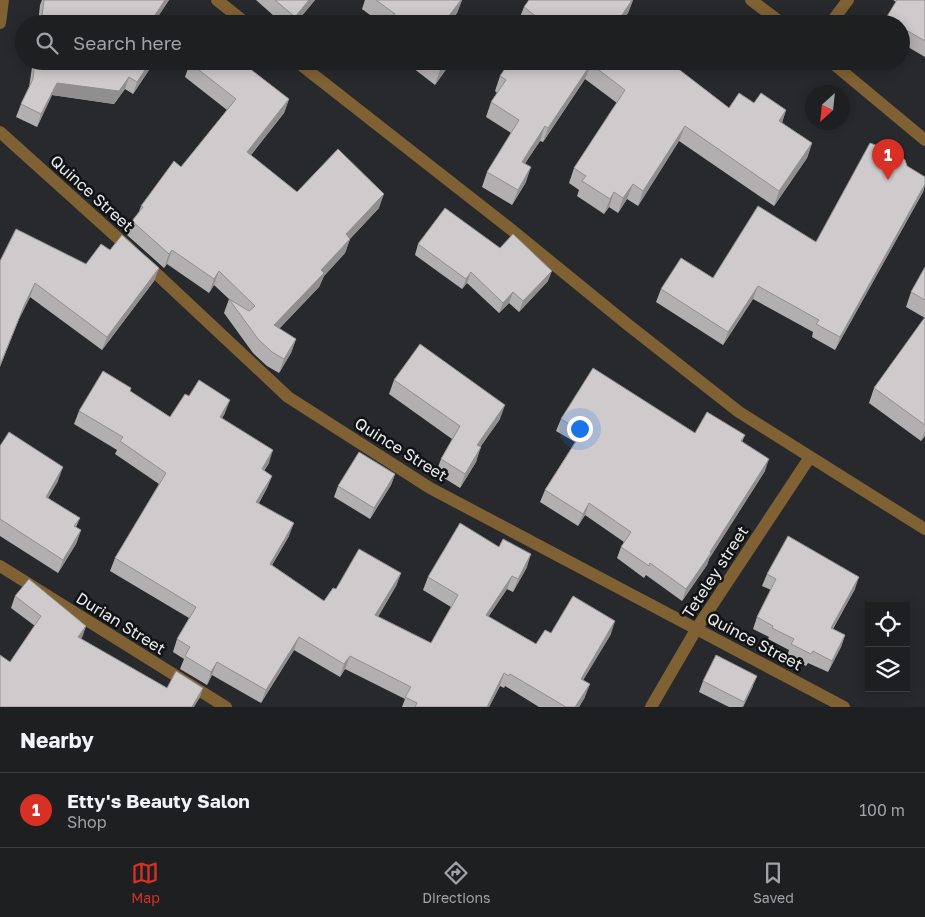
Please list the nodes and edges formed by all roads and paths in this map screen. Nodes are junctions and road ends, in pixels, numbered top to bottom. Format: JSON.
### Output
{"nodes":[{"id":1,"x":3,"y":0,"type":"edge"},
{"id":2,"x":217,"y":0,"type":"edge"},
{"id":3,"x":751,"y":0,"type":"edge"},
{"id":4,"x":848,"y":0,"type":"edge"},
{"id":5,"x":236,"y":15,"type":"edge"},
{"id":6,"x":771,"y":15,"type":"edge"},
{"id":7,"x":837,"y":15,"type":"edge"},
{"id":8,"x":0,"y":23,"type":"edge"},
{"id":9,"x":307,"y":70,"type":"edge"},
{"id":10,"x":841,"y":70,"type":"edge"},
{"id":11,"x":0,"y":132,"type":"edge"},
{"id":12,"x":925,"y":140,"type":"edge"},
{"id":13,"x":810,"y":457,"type":"junction"},
{"id":14,"x":925,"y":529,"type":"edge"},
{"id":15,"x":0,"y":566,"type":"edge"},
{"id":16,"x":697,"y":628,"type":"junction"},
{"id":17,"x":226,"y":707,"type":"edge"},
{"id":18,"x":652,"y":707,"type":"edge"},
{"id":19,"x":844,"y":707,"type":"edge"}],
"edges":[{"from":1,"to":8,"type":"street"},
{"from":2,"to":5,"type":"street"},
{"from":3,"to":6,"type":"street"},
{"from":4,"to":7,"type":"street"},
{"from":9,"to":13,"type":"street"},
{"from":10,"to":12,"type":"street"},
{"from":11,"to":16,"type":"street","name":"Quince Street"},
{"from":13,"to":14,"type":"street"},
{"from":13,"to":16,"type":"street","name":"Teteley street"},
{"from":15,"to":17,"type":"street","name":"Durian Street"},
{"from":16,"to":18,"type":"street","name":"Teteley street"},
{"from":16,"to":19,"type":"street","name":"Quince Street"}]}
